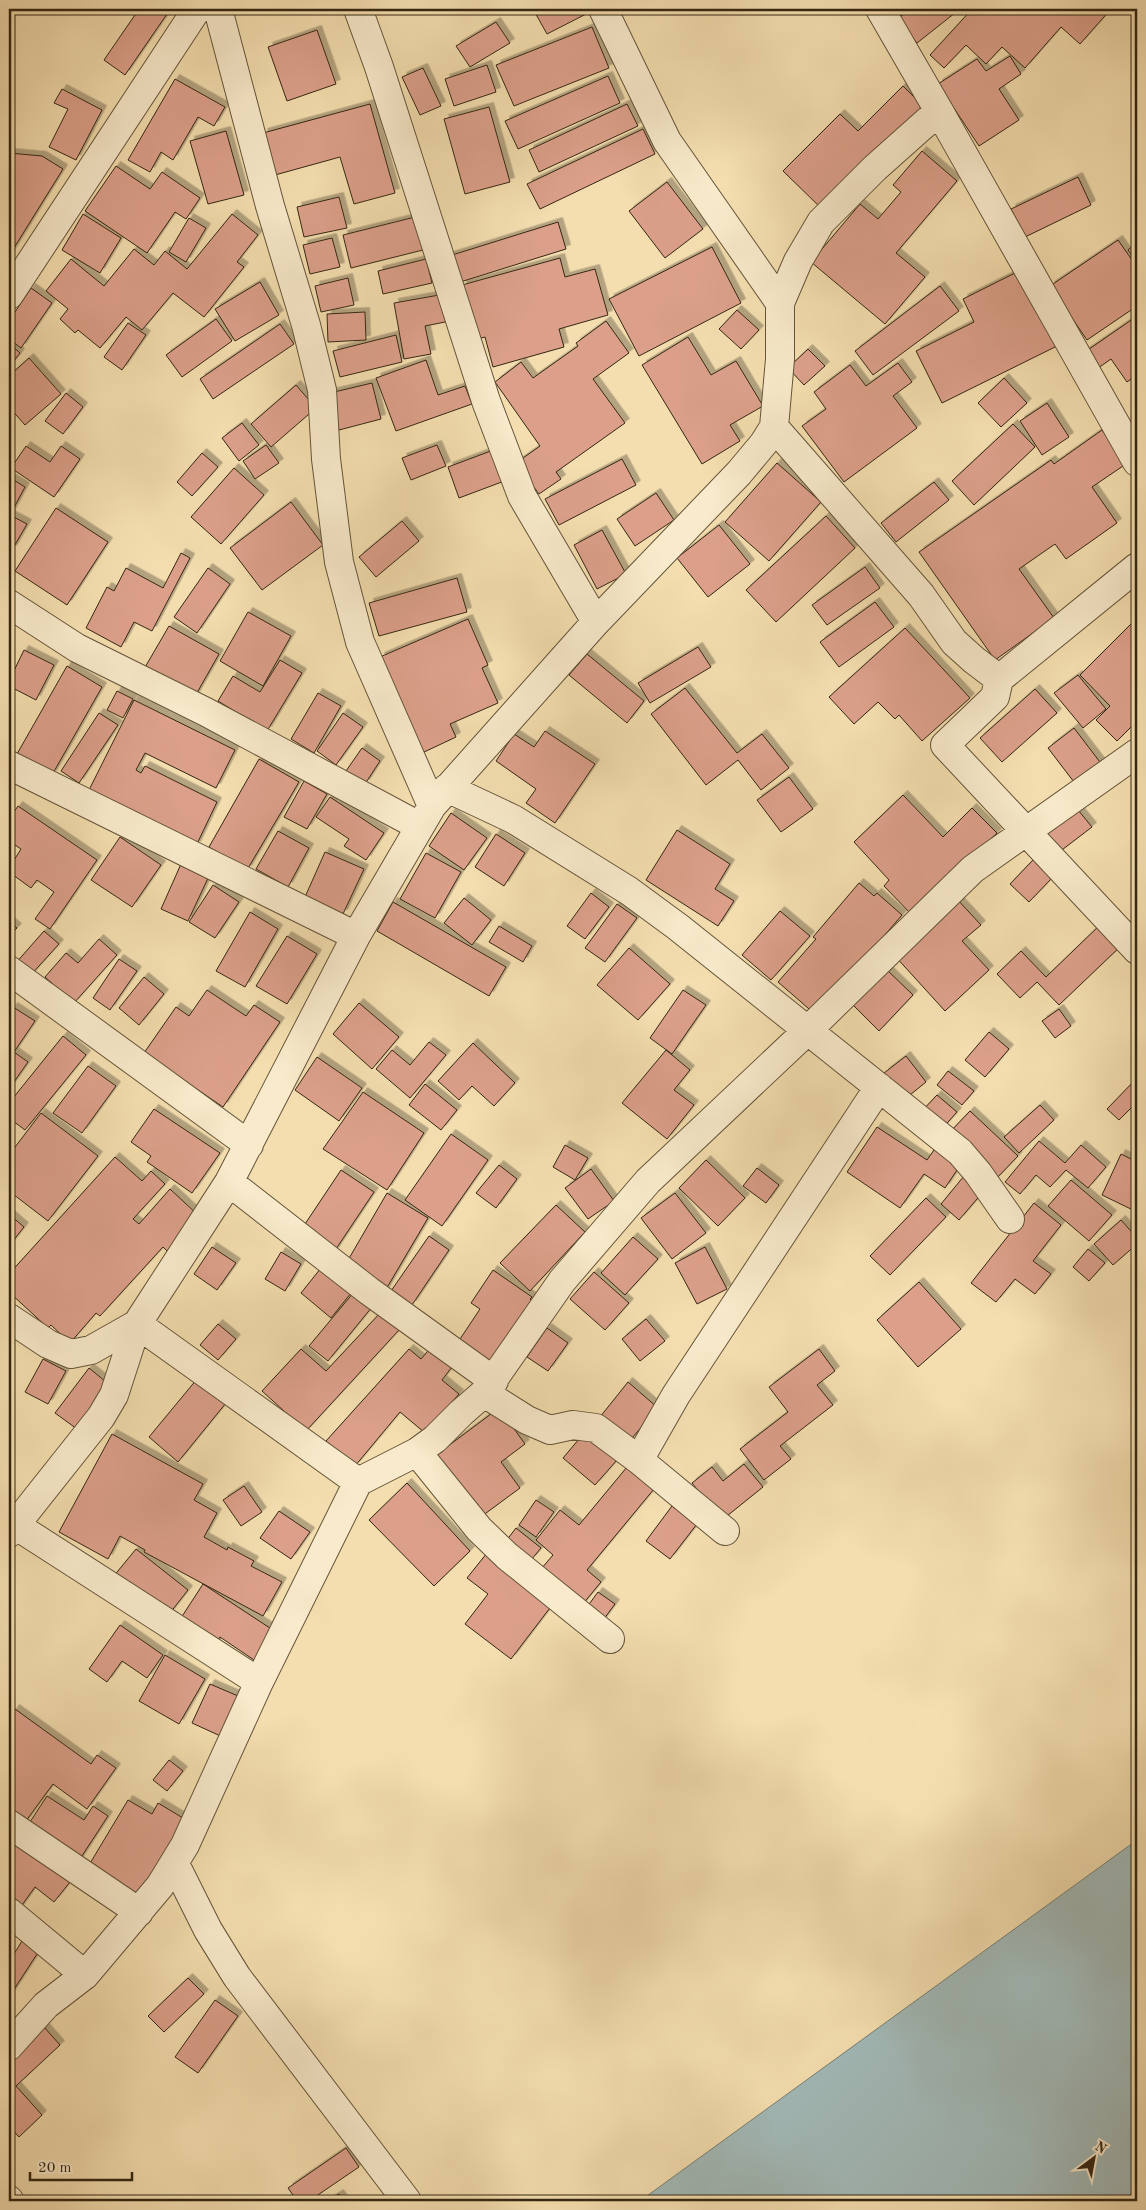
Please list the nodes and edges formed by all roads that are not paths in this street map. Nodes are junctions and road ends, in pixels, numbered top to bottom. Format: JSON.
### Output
{"nodes":[{"id":1,"x":197,"y":9,"type":"edge"},
{"id":2,"x":218,"y":9,"type":"edge"},
{"id":3,"x":358,"y":9,"type":"edge"},
{"id":4,"x":603,"y":9,"type":"edge"},
{"id":5,"x":880,"y":9,"type":"edge"},
{"id":6,"x":939,"y":111,"type":"junction"},
{"id":7,"x":9,"y":295,"type":"edge"},
{"id":8,"x":780,"y":303,"type":"junction"},
{"id":9,"x":774,"y":427,"type":"junction"},
{"id":10,"x":1137,"y":462,"type":"edge"},
{"id":11,"x":1137,"y":567,"type":"edge"},
{"id":12,"x":9,"y":604,"type":"edge"},
{"id":13,"x":596,"y":622,"type":"junction"},
{"id":14,"x":999,"y":679,"type":"junction"},
{"id":15,"x":1137,"y":753,"type":"edge"},
{"id":16,"x":9,"y":765,"type":"edge"},
{"id":17,"x":433,"y":806,"type":"junction"},
{"id":18,"x":1026,"y":829,"type":"junction"},
{"id":19,"x":356,"y":936,"type":"junction"},
{"id":20,"x":1137,"y":950,"type":"edge"},
{"id":21,"x":9,"y":970,"type":"edge"},
{"id":22,"x":807,"y":1031,"type":"junction"},
{"id":23,"x":879,"y":1087,"type":"junction"},
{"id":24,"x":248,"y":1146,"type":"junction"},
{"id":25,"x":229,"y":1182,"type":"junction"},
{"id":26,"x":1010,"y":1219,"type":"dead end"},
{"id":27,"x":9,"y":1318,"type":"edge"},
{"id":28,"x":136,"y":1324,"type":"junction"},
{"id":29,"x":489,"y":1387,"type":"junction"},
{"id":30,"x":417,"y":1452,"type":"junction"},
{"id":31,"x":639,"y":1460,"type":"junction"},
{"id":32,"x":358,"y":1482,"type":"junction"},
{"id":33,"x":12,"y":1529,"type":"edge"},
{"id":34,"x":725,"y":1531,"type":"dead end"},
{"id":35,"x":610,"y":1639,"type":"dead end"},
{"id":36,"x":259,"y":1682,"type":"junction"},
{"id":37,"x":9,"y":1824,"type":"edge"},
{"id":38,"x":175,"y":1864,"type":"junction"},
{"id":39,"x":9,"y":1912,"type":"edge"},
{"id":40,"x":139,"y":1912,"type":"junction"},
{"id":41,"x":85,"y":1975,"type":"junction"},
{"id":42,"x":9,"y":2046,"type":"edge"},
{"id":43,"x":407,"y":2201,"type":"edge"}],
"edges":[{"from":1,"to":7,"type":"street"},
{"from":2,"to":17,"type":"street"},
{"from":3,"to":13,"type":"street"},
{"from":4,"to":8,"type":"street"},
{"from":5,"to":6,"type":"street"},
{"from":6,"to":8,"type":"street"},
{"from":6,"to":10,"type":"street"},
{"from":8,"to":9,"type":"street"},
{"from":9,"to":13,"type":"street"},
{"from":9,"to":14,"type":"street"},
{"from":11,"to":14,"type":"street"},
{"from":12,"to":17,"type":"street"},
{"from":13,"to":17,"type":"street"},
{"from":14,"to":18,"type":"street"},
{"from":15,"to":18,"type":"street"},
{"from":16,"to":19,"type":"street"},
{"from":17,"to":19,"type":"street"},
{"from":17,"to":22,"type":"street"},
{"from":18,"to":20,"type":"street"},
{"from":18,"to":22,"type":"street"},
{"from":19,"to":24,"type":"street"},
{"from":21,"to":24,"type":"street"},
{"from":22,"to":23,"type":"street"},
{"from":22,"to":29,"type":"street"},
{"from":23,"to":26,"type":"street"},
{"from":23,"to":31,"type":"street"},
{"from":24,"to":25,"type":"street"},
{"from":25,"to":28,"type":"street"},
{"from":25,"to":29,"type":"street"},
{"from":27,"to":28,"type":"street"},
{"from":28,"to":32,"type":"street"},
{"from":28,"to":33,"type":"street"},
{"from":29,"to":30,"type":"street"},
{"from":29,"to":31,"type":"street"},
{"from":30,"to":32,"type":"street"},
{"from":30,"to":35,"type":"street"},
{"from":31,"to":34,"type":"street"},
{"from":32,"to":36,"type":"street"},
{"from":33,"to":36,"type":"street"},
{"from":36,"to":38,"type":"street"},
{"from":37,"to":40,"type":"street"},
{"from":38,"to":40,"type":"street"},
{"from":38,"to":43,"type":"street"},
{"from":39,"to":41,"type":"street"},
{"from":40,"to":41,"type":"street"},
{"from":41,"to":42,"type":"street"}]}
